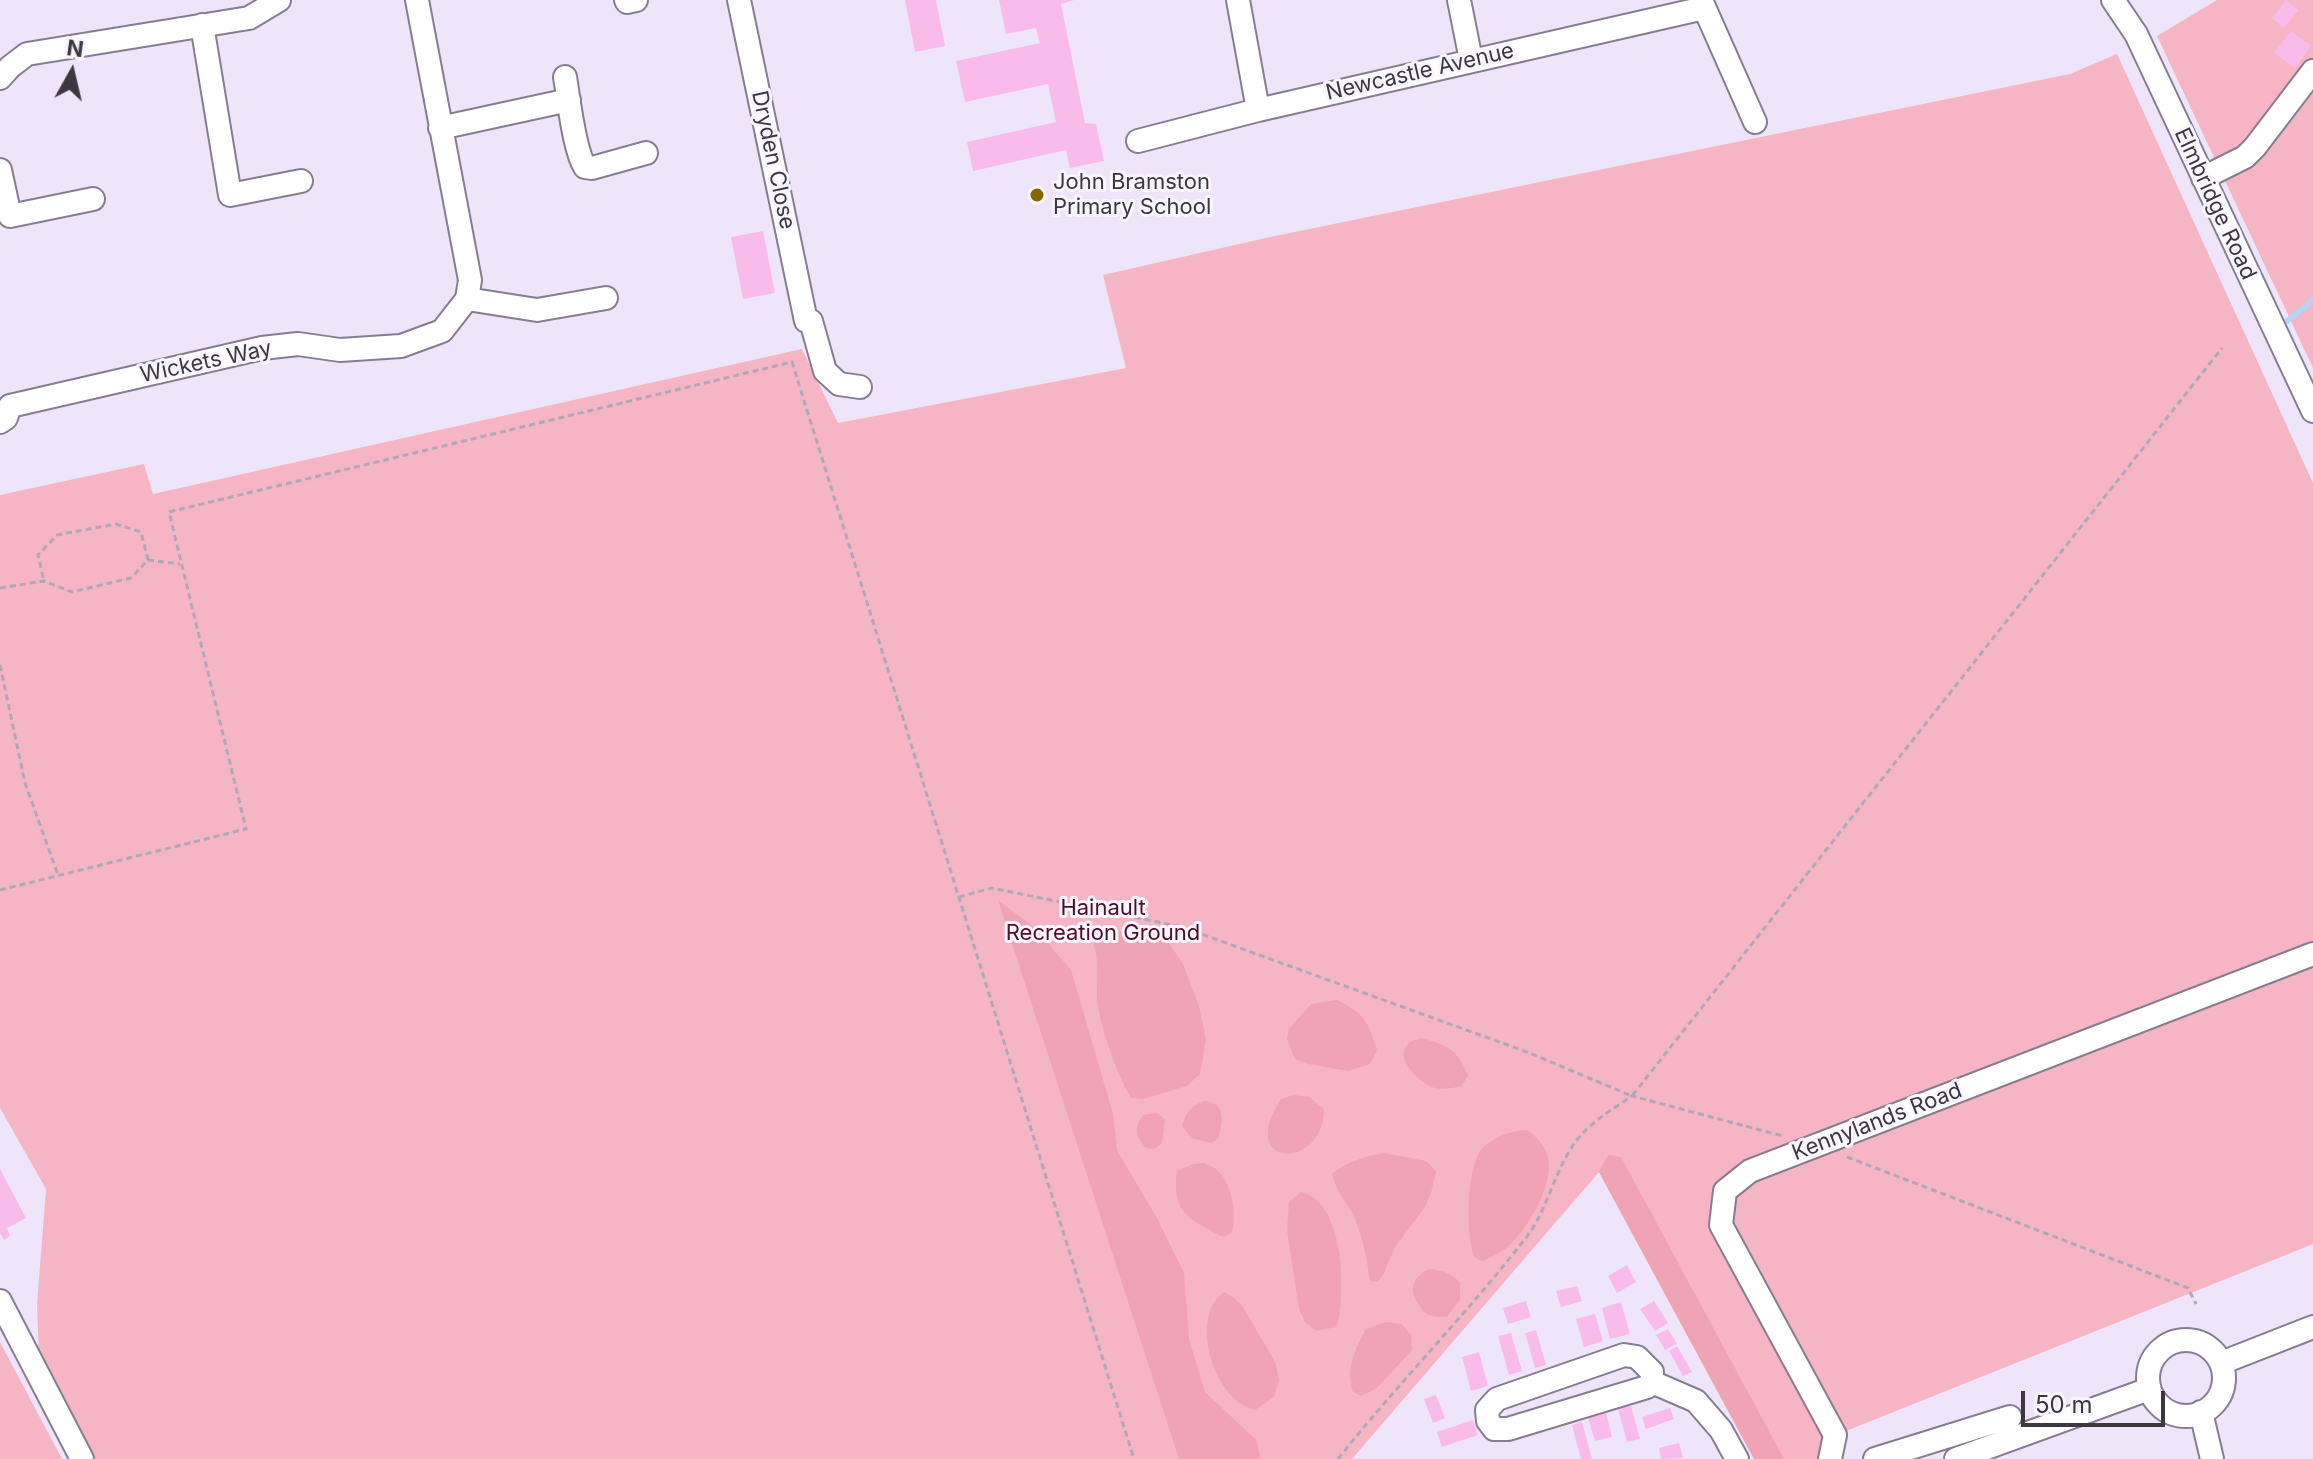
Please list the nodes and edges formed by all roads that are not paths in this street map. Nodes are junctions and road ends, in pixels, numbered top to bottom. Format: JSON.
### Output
{"nodes":[{"id":1,"x":279,"y":0,"type":"edge"},
{"id":2,"x":417,"y":0,"type":"edge"},
{"id":3,"x":626,"y":0,"type":"edge"},
{"id":4,"x":636,"y":0,"type":"edge"},
{"id":5,"x":739,"y":0,"type":"edge"},
{"id":6,"x":1238,"y":0,"type":"edge"},
{"id":7,"x":1459,"y":0,"type":"edge"},
{"id":8,"x":2113,"y":0,"type":"edge"},
{"id":9,"x":1702,"y":4,"type":"edge"},
{"id":10,"x":202,"y":25,"type":"junction"},
{"id":11,"x":1471,"y":60,"type":"junction"},
{"id":12,"x":2313,"y":71,"type":"edge"},
{"id":13,"x":565,"y":77,"type":"dead end"},
{"id":14,"x":0,"y":78,"type":"edge"},
{"id":15,"x":569,"y":100,"type":"junction"},
{"id":16,"x":1258,"y":110,"type":"junction"},
{"id":17,"x":1755,"y":122,"type":"dead end"},
{"id":18,"x":440,"y":128,"type":"junction"},
{"id":19,"x":1138,"y":141,"type":"dead end"},
{"id":20,"x":646,"y":153,"type":"dead end"},
{"id":21,"x":0,"y":170,"type":"edge"},
{"id":22,"x":2203,"y":178,"type":"junction"},
{"id":23,"x":301,"y":181,"type":"dead end"},
{"id":24,"x":93,"y":199,"type":"dead end"},
{"id":25,"x":606,"y":298,"type":"dead end"},
{"id":26,"x":467,"y":299,"type":"junction"},
{"id":27,"x":860,"y":387,"type":"dead end"},
{"id":28,"x":2313,"y":411,"type":"edge"},
{"id":29,"x":5,"y":414,"type":"edge"},
{"id":30,"x":2313,"y":954,"type":"edge"},
{"id":31,"x":0,"y":1301,"type":"edge"},
{"id":32,"x":2313,"y":1327,"type":"edge"},
{"id":33,"x":2221,"y":1363,"type":"junction"},
{"id":34,"x":1652,"y":1382,"type":"junction"},
{"id":35,"x":2149,"y":1389,"type":"junction"},
{"id":36,"x":2201,"y":1412,"type":"junction"},
{"id":37,"x":2010,"y":1417,"type":"dead end"},
{"id":38,"x":82,"y":1459,"type":"edge"},
{"id":39,"x":1737,"y":1459,"type":"edge"},
{"id":40,"x":1830,"y":1459,"type":"edge"},
{"id":41,"x":1875,"y":1459,"type":"edge"},
{"id":42,"x":1956,"y":1459,"type":"edge"},
{"id":43,"x":2212,"y":1459,"type":"edge"}],
"edges":[{"from":1,"to":10,"type":"street"},
{"from":2,"to":18,"type":"street"},
{"from":3,"to":4,"type":"street"},
{"from":5,"to":27,"type":"street","name":"Dryden Close"},
{"from":6,"to":16,"type":"street"},
{"from":7,"to":11,"type":"street"},
{"from":8,"to":22,"type":"street","name":"Elmbridge Road"},
{"from":9,"to":11,"type":"street","name":"Newcastle Avenue"},
{"from":9,"to":17,"type":"street"},
{"from":10,"to":14,"type":"street"},
{"from":10,"to":23,"type":"street"},
{"from":11,"to":16,"type":"street","name":"Newcastle Avenue"},
{"from":12,"to":22,"type":"street"},
{"from":13,"to":15,"type":"street"},
{"from":15,"to":18,"type":"street"},
{"from":15,"to":20,"type":"street"},
{"from":16,"to":19,"type":"street","name":"Newcastle Avenue"},
{"from":18,"to":26,"type":"street"},
{"from":21,"to":24,"type":"street"},
{"from":22,"to":28,"type":"street","name":"Elmbridge Road"},
{"from":25,"to":26,"type":"street"},
{"from":26,"to":29,"type":"street","name":"Wickets Way"},
{"from":30,"to":40,"type":"street","name":"Kennylands Road"},
{"from":31,"to":38,"type":"street"},
{"from":32,"to":33,"type":"street"},
{"from":33,"to":35,"type":"street"},
{"from":33,"to":36,"type":"street"},
{"from":34,"to":34,"type":"street"},
{"from":34,"to":39,"type":"street"},
{"from":35,"to":36,"type":"street"},
{"from":35,"to":42,"type":"street"},
{"from":36,"to":43,"type":"street"},
{"from":37,"to":41,"type":"street"}]}
